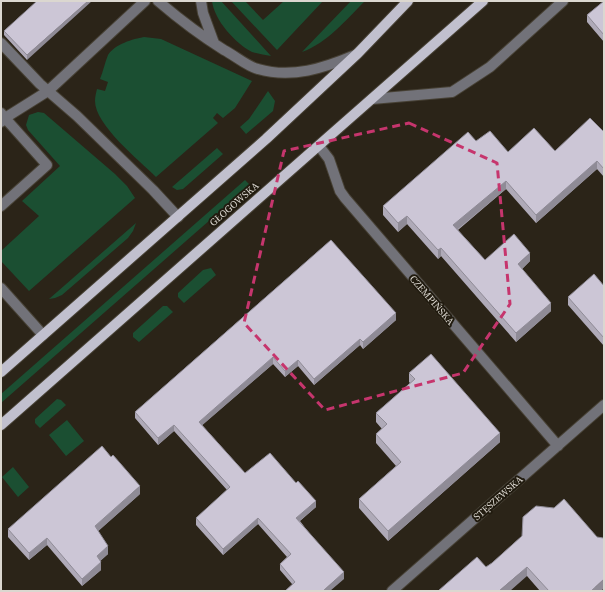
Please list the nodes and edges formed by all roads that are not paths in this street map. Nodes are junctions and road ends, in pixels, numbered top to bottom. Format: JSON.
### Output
{"nodes":[{"id":1,"x":145,"y":1,"type":"edge"},
{"id":2,"x":158,"y":1,"type":"edge"},
{"id":3,"x":201,"y":1,"type":"edge"},
{"id":4,"x":408,"y":1,"type":"edge"},
{"id":5,"x":483,"y":1,"type":"edge"},
{"id":6,"x":563,"y":1,"type":"edge"},
{"id":7,"x":1,"y":43,"type":"edge"},
{"id":8,"x":214,"y":44,"type":"junction"},
{"id":9,"x":358,"y":53,"type":"junction"},
{"id":10,"x":48,"y":91,"type":"junction"},
{"id":11,"x":372,"y":99,"type":"junction"},
{"id":12,"x":2,"y":118,"type":"edge"},
{"id":13,"x":319,"y":146,"type":"junction"},
{"id":14,"x":1,"y":206,"type":"edge"},
{"id":15,"x":178,"y":217,"type":"junction"},
{"id":16,"x":1,"y":288,"type":"edge"},
{"id":17,"x":43,"y":335,"type":"junction"},
{"id":18,"x":1,"y":372,"type":"edge"},
{"id":19,"x":604,"y":405,"type":"edge"},
{"id":20,"x":1,"y":425,"type":"edge"},
{"id":21,"x":558,"y":446,"type":"junction"},
{"id":22,"x":392,"y":591,"type":"edge"}],
"edges":[{"from":1,"to":10,"type":"street"},
{"from":2,"to":8,"type":"street"},
{"from":3,"to":8,"type":"street"},
{"from":4,"to":9,"type":"main road"},
{"from":5,"to":11,"type":"main road","name":"GŁOGOWSKA"},
{"from":6,"to":11,"type":"street"},
{"from":7,"to":10,"type":"street"},
{"from":8,"to":9,"type":"street"},
{"from":9,"to":15,"type":"main road"},
{"from":10,"to":12,"type":"street"},
{"from":10,"to":15,"type":"street"},
{"from":11,"to":13,"type":"main road","name":"GŁOGOWSKA"},
{"from":12,"to":14,"type":"street"},
{"from":13,"to":20,"type":"main road","name":"GŁOGOWSKA"},
{"from":13,"to":21,"type":"street","name":"CZEMPIŃSKA"},
{"from":15,"to":17,"type":"main road"},
{"from":16,"to":17,"type":"street"},
{"from":17,"to":18,"type":"main road"},
{"from":19,"to":21,"type":"street","name":"STĘSZEWSKA"},
{"from":21,"to":22,"type":"street","name":"STĘSZEWSKA"}]}
